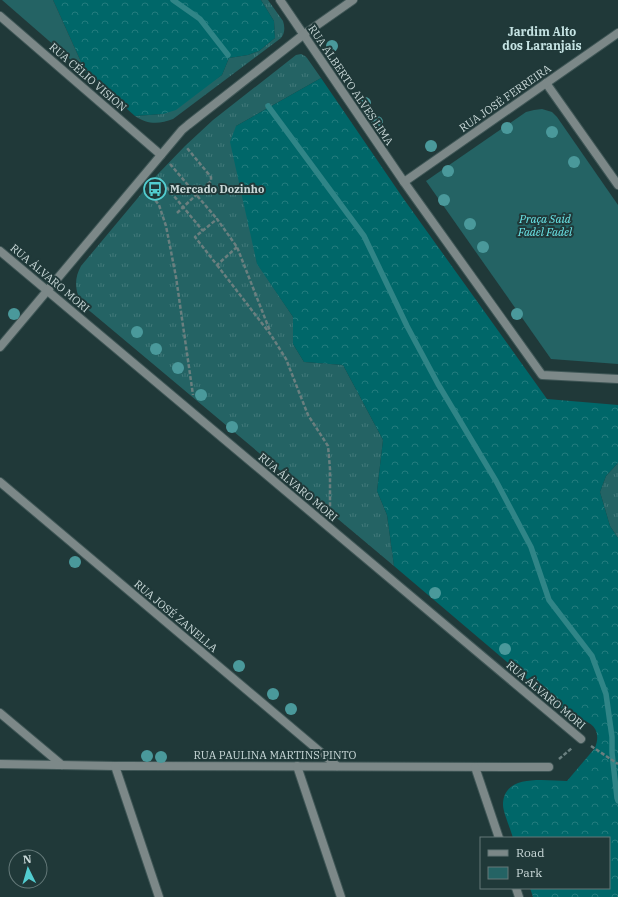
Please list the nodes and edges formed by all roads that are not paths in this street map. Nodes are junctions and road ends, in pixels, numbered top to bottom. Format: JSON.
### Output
{"nodes":[{"id":1,"x":280,"y":0,"type":"edge"},
{"id":2,"x":353,"y":0,"type":"edge"},
{"id":3,"x":0,"y":16,"type":"edge"},
{"id":4,"x":618,"y":33,"type":"edge"},
{"id":5,"x":303,"y":35,"type":"junction"},
{"id":6,"x":546,"y":83,"type":"junction"},
{"id":7,"x":161,"y":155,"type":"junction"},
{"id":8,"x":404,"y":182,"type":"junction"},
{"id":9,"x":618,"y":185,"type":"edge"},
{"id":10,"x":0,"y":251,"type":"edge"},
{"id":11,"x":48,"y":291,"type":"junction"},
{"id":12,"x":0,"y":347,"type":"edge"},
{"id":13,"x":618,"y":380,"type":"edge"},
{"id":14,"x":0,"y":482,"type":"edge"},
{"id":15,"x":0,"y":713,"type":"edge"},
{"id":16,"x":581,"y":739,"type":"road end"},
{"id":17,"x":0,"y":764,"type":"edge"},
{"id":18,"x":62,"y":765,"type":"junction"},
{"id":19,"x":115,"y":766,"type":"junction"},
{"id":20,"x":297,"y":766,"type":"junction"},
{"id":21,"x":337,"y":766,"type":"junction"},
{"id":22,"x":475,"y":767,"type":"junction"},
{"id":23,"x":549,"y":767,"type":"road end"},
{"id":24,"x":499,"y":837,"type":"edge"},
{"id":25,"x":159,"y":897,"type":"edge"},
{"id":26,"x":341,"y":897,"type":"edge"}],
"edges":[{"from":1,"to":5,"type":"street","name":"RUA ALBERTO ALVES LIMA"},
{"from":2,"to":5,"type":"street"},
{"from":3,"to":7,"type":"street","name":"RUA CÉLIO VISION"},
{"from":4,"to":6,"type":"street","name":"RUA JOSÉ FERREIRA"},
{"from":5,"to":7,"type":"street"},
{"from":5,"to":8,"type":"street","name":"RUA ALBERTO ALVES LIMA"},
{"from":6,"to":8,"type":"street","name":"RUA JOSÉ FERREIRA"},
{"from":6,"to":9,"type":"street"},
{"from":7,"to":11,"type":"street"},
{"from":8,"to":13,"type":"street"},
{"from":10,"to":11,"type":"street","name":"RUA ÁLVARO MORI"},
{"from":11,"to":12,"type":"street"},
{"from":11,"to":16,"type":"street","name":"RUA ÁLVARO MORI"},
{"from":14,"to":21,"type":"street","name":"RUA JOSÉ ZANELLA"},
{"from":15,"to":18,"type":"street"},
{"from":17,"to":18,"type":"street","name":"RUA PAULINA MARTINS PINTO"},
{"from":18,"to":19,"type":"street","name":"RUA PAULINA MARTINS PINTO"},
{"from":19,"to":20,"type":"street","name":"RUA PAULINA MARTINS PINTO"},
{"from":19,"to":25,"type":"street"},
{"from":20,"to":21,"type":"street","name":"RUA PAULINA MARTINS PINTO"},
{"from":20,"to":26,"type":"street"},
{"from":21,"to":22,"type":"street","name":"RUA PAULINA MARTINS PINTO"},
{"from":22,"to":23,"type":"street","name":"RUA PAULINA MARTINS PINTO"},
{"from":22,"to":24,"type":"street"}]}
